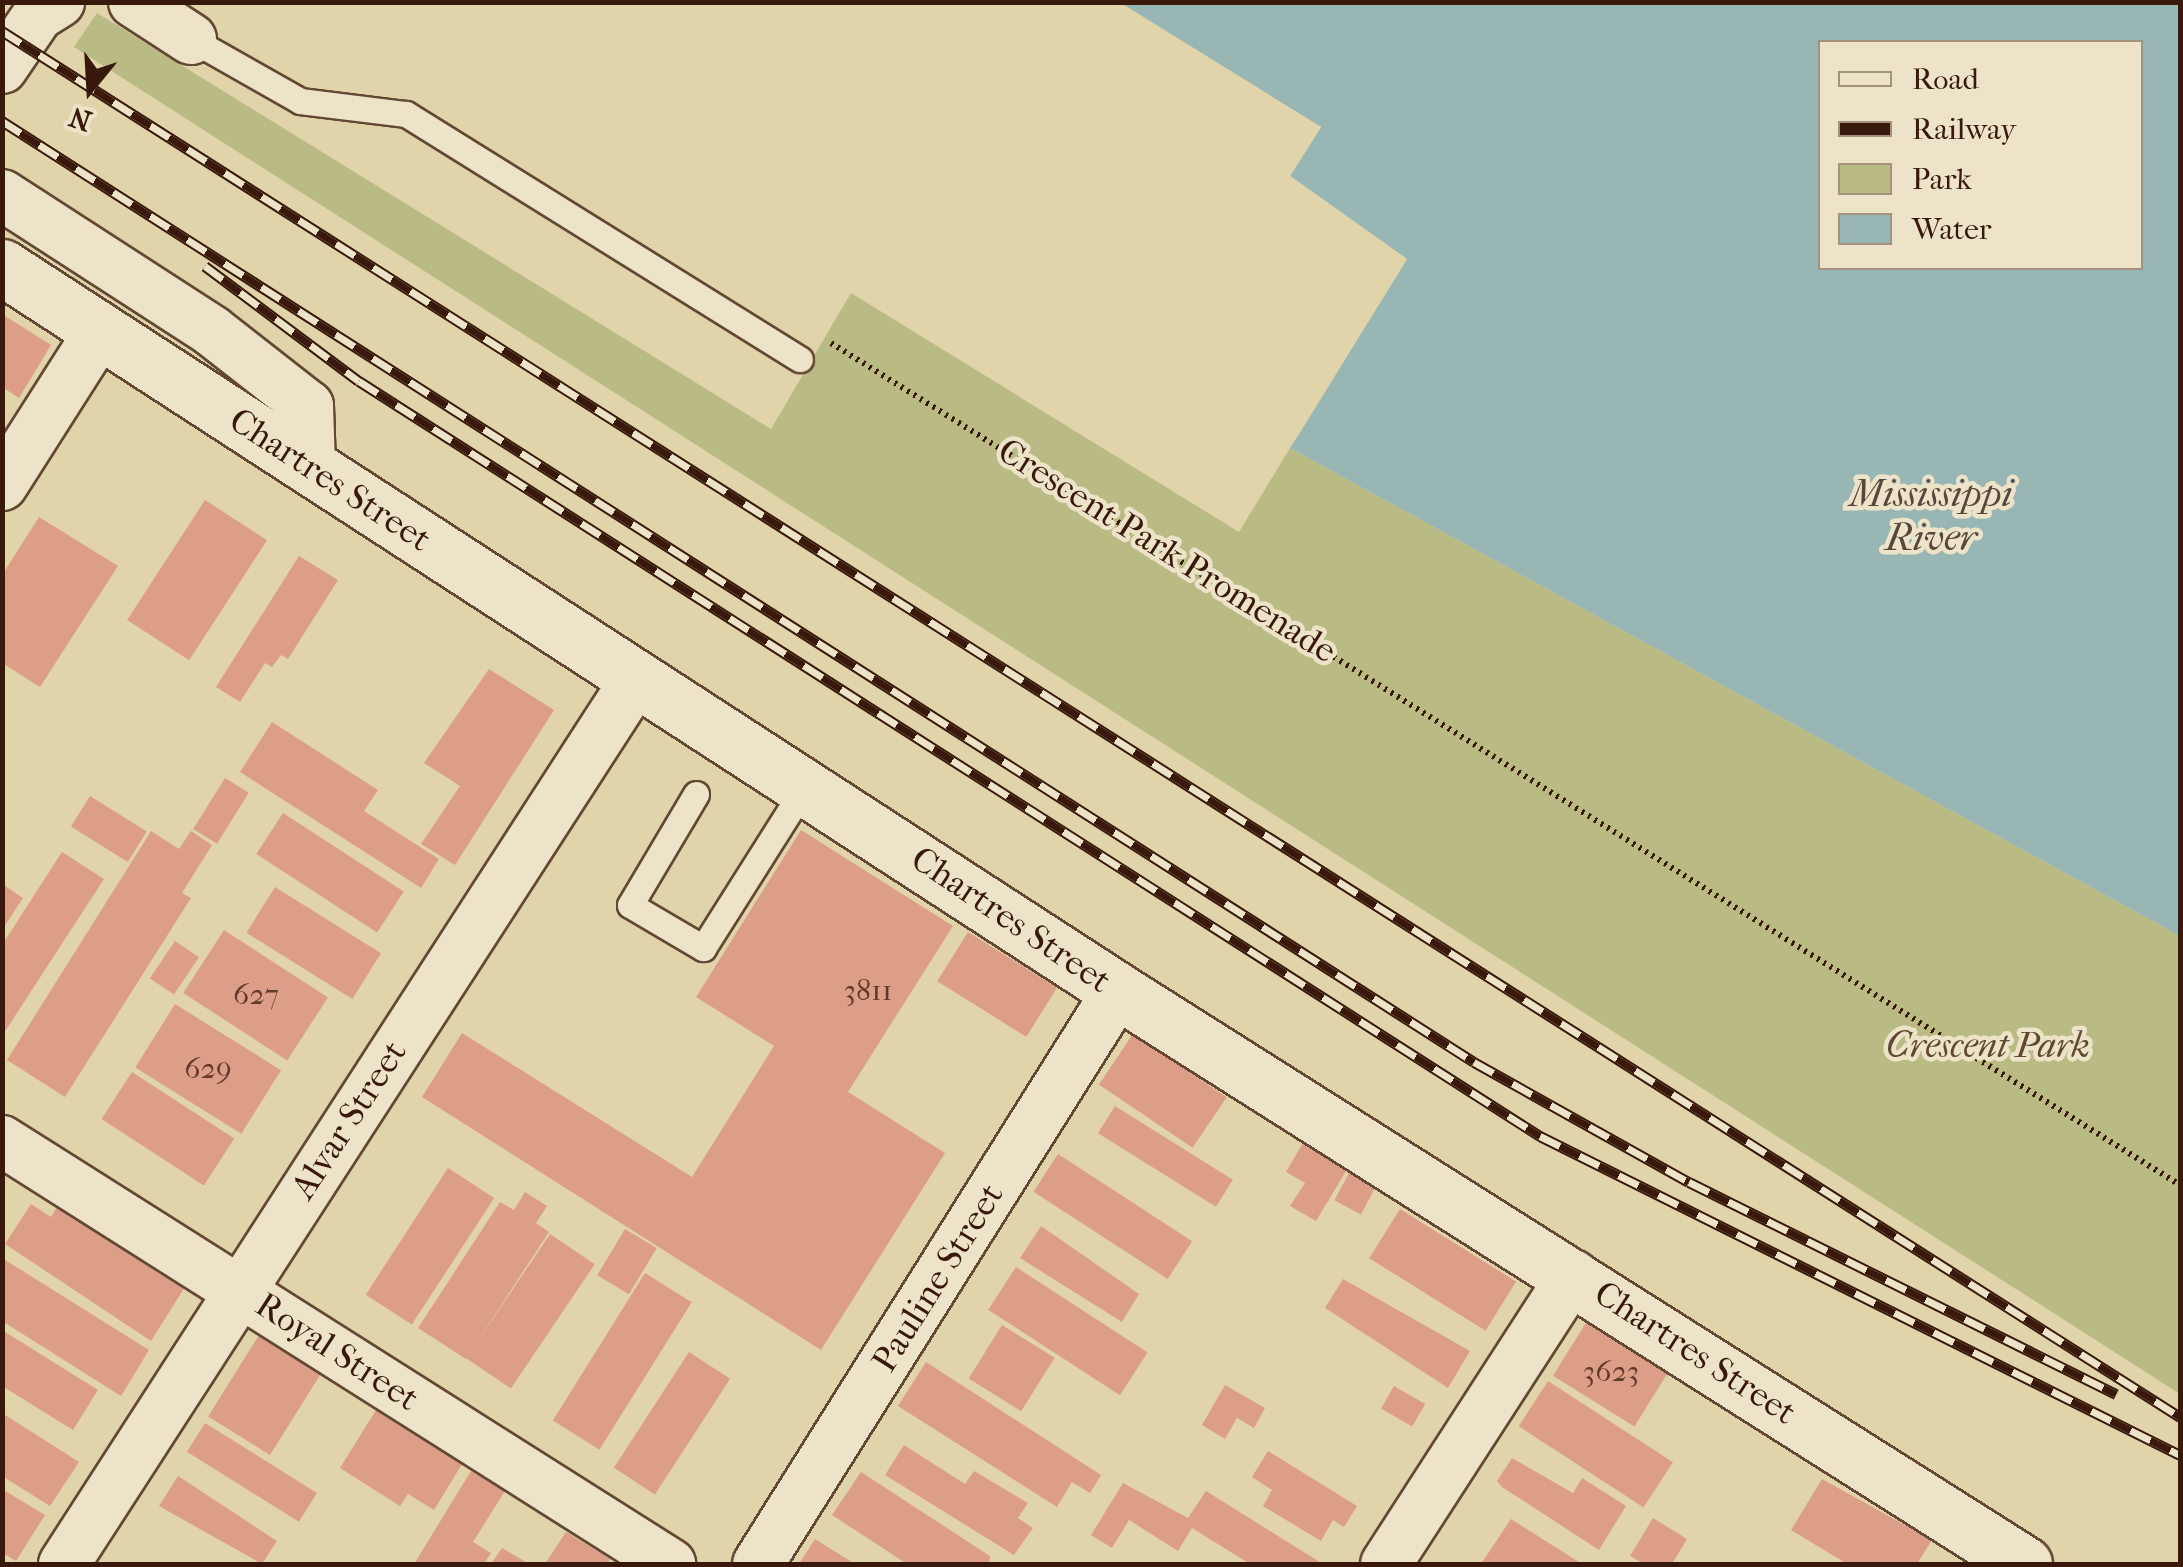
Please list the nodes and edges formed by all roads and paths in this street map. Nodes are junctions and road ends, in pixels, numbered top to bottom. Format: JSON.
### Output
{"nodes":[{"id":1,"x":134,"y":2,"type":"edge"},
{"id":2,"x":42,"y":7,"type":"edge"},
{"id":3,"x":190,"y":39,"type":"joint"},
{"id":4,"x":2,"y":68,"type":"edge"},
{"id":5,"x":2,"y":195,"type":"edge"},
{"id":6,"x":2,"y":267,"type":"edge"},
{"id":7,"x":100,"y":331,"type":"junction"},
{"id":8,"x":800,"y":359,"type":"joint"},
{"id":9,"x":310,"y":467,"type":"junction"},
{"id":10,"x":2,"y":485,"type":"edge"},
{"id":11,"x":637,"y":678,"type":"junction"},
{"id":12,"x":806,"y":785,"type":"junction"},
{"id":13,"x":696,"y":794,"type":"dead end"},
{"id":14,"x":1118,"y":991,"type":"junction"},
{"id":15,"x":2,"y":1141,"type":"edge"},
{"id":16,"x":2180,"y":1185,"type":"edge"},
{"id":17,"x":1573,"y":1275,"type":"junction"},
{"id":18,"x":239,"y":1290,"type":"junction"},
{"id":19,"x":1992,"y":1556,"type":"edge"},
{"id":20,"x":64,"y":1564,"type":"edge"},
{"id":21,"x":670,"y":1564,"type":"edge"},
{"id":22,"x":758,"y":1564,"type":"edge"},
{"id":23,"x":1386,"y":1564,"type":"edge"}],
"edges":[{"from":1,"to":3,"type":"street"},
{"from":2,"to":4,"type":"street"},
{"from":3,"to":8,"type":"lane"},
{"from":5,"to":9,"type":"street"},
{"from":6,"to":7,"type":"street","name":"Chartres Street"},
{"from":7,"to":9,"type":"street","name":"Chartres Street"},
{"from":7,"to":10,"type":"street"},
{"from":8,"to":16,"type":"path","name":"Crescent Park Promenade"},
{"from":9,"to":11,"type":"street","name":"Chartres Street"},
{"from":11,"to":12,"type":"street","name":"Chartres Street"},
{"from":11,"to":18,"type":"street","name":"Alvar Street"},
{"from":12,"to":13,"type":"lane"},
{"from":12,"to":14,"type":"street","name":"Chartres Street"},
{"from":14,"to":17,"type":"street","name":"Chartres Street"},
{"from":14,"to":22,"type":"street","name":"Pauline Street"},
{"from":15,"to":18,"type":"street","name":"Royal Street"},
{"from":17,"to":19,"type":"street","name":"Chartres Street"},
{"from":17,"to":23,"type":"street"},
{"from":18,"to":20,"type":"street","name":"Alvar Street"},
{"from":18,"to":21,"type":"street","name":"Royal Street"}]}
